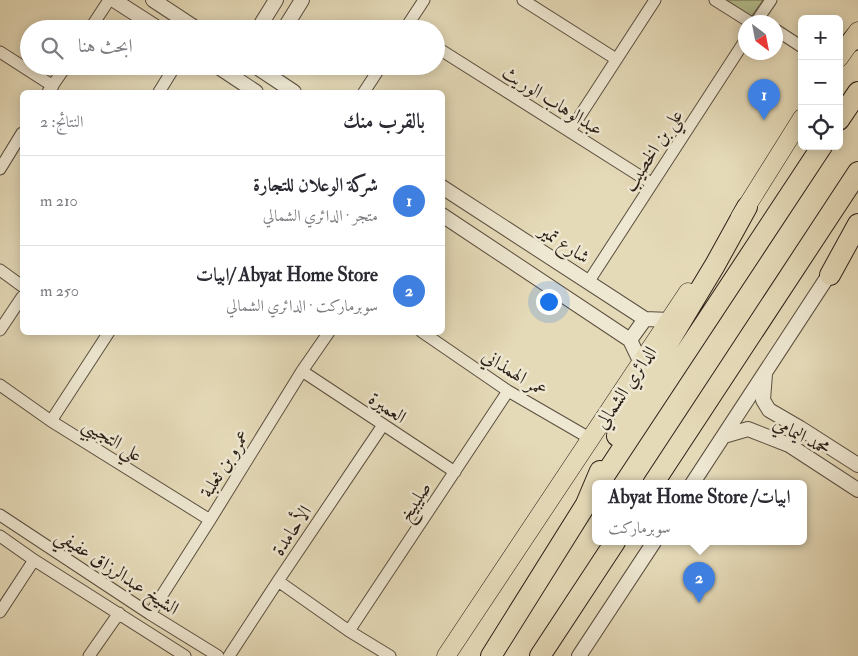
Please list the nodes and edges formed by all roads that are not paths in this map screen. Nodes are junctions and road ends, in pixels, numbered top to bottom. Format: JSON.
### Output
{"nodes":[{"id":1,"x":109,"y":0,"type":"edge"},
{"id":2,"x":114,"y":0,"type":"edge"},
{"id":3,"x":153,"y":0,"type":"edge"},
{"id":4,"x":276,"y":0,"type":"edge"},
{"id":5,"x":302,"y":0,"type":"edge"},
{"id":6,"x":424,"y":0,"type":"edge"},
{"id":7,"x":523,"y":0,"type":"edge"},
{"id":8,"x":655,"y":0,"type":"edge"},
{"id":9,"x":715,"y":0,"type":"edge"},
{"id":10,"x":771,"y":0,"type":"edge"},
{"id":11,"x":744,"y":15,"type":"edge"},
{"id":12,"x":762,"y":15,"type":"edge"},
{"id":13,"x":96,"y":20,"type":"edge"},
{"id":14,"x":145,"y":20,"type":"edge"},
{"id":15,"x":183,"y":20,"type":"edge"},
{"id":16,"x":264,"y":20,"type":"edge"},
{"id":17,"x":290,"y":20,"type":"edge"},
{"id":18,"x":411,"y":20,"type":"edge"},
{"id":19,"x":783,"y":35,"type":"edge"},
{"id":20,"x":856,"y":35,"type":"edge"},
{"id":21,"x":798,"y":44,"type":"edge"},
{"id":22,"x":738,"y":51,"type":"edge"},
{"id":23,"x":0,"y":52,"type":"edge"},
{"id":24,"x":445,"y":53,"type":"edge"},
{"id":25,"x":843,"y":53,"type":"edge"},
{"id":26,"x":616,"y":59,"type":"junction"},
{"id":27,"x":20,"y":67,"type":"edge"},
{"id":28,"x":32,"y":75,"type":"edge"},
{"id":29,"x":60,"y":75,"type":"edge"},
{"id":30,"x":169,"y":75,"type":"edge"},
{"id":31,"x":230,"y":75,"type":"edge"},
{"id":32,"x":268,"y":75,"type":"edge"},
{"id":33,"x":375,"y":75,"type":"edge"},
{"id":34,"x":51,"y":89,"type":"edge"},
{"id":35,"x":160,"y":90,"type":"edge"},
{"id":36,"x":253,"y":90,"type":"edge"},
{"id":37,"x":286,"y":90,"type":"edge"},
{"id":38,"x":365,"y":90,"type":"edge"},
{"id":39,"x":858,"y":92,"type":"edge"},
{"id":40,"x":843,"y":114,"type":"edge"},
{"id":41,"x":798,"y":124,"type":"edge"},
{"id":42,"x":570,"y":131,"type":"junction"},
{"id":43,"x":20,"y":136,"type":"edge"},
{"id":44,"x":819,"y":150,"type":"edge"},
{"id":45,"x":0,"y":169,"type":"edge"},
{"id":46,"x":858,"y":172,"type":"edge"},
{"id":47,"x":651,"y":183,"type":"junction"},
{"id":48,"x":445,"y":190,"type":"edge"},
{"id":49,"x":747,"y":207,"type":"junction"},
{"id":50,"x":445,"y":217,"type":"edge"},
{"id":51,"x":858,"y":224,"type":"edge"},
{"id":52,"x":858,"y":231,"type":"edge"},
{"id":53,"x":0,"y":270,"type":"edge"},
{"id":54,"x":830,"y":274,"type":"junction"},
{"id":55,"x":589,"y":281,"type":"junction"},
{"id":56,"x":20,"y":285,"type":"edge"},
{"id":57,"x":20,"y":300,"type":"edge"},
{"id":58,"x":645,"y":318,"type":"junction"},
{"id":59,"x":670,"y":320,"type":"junction"},
{"id":60,"x":0,"y":330,"type":"edge"},
{"id":61,"x":108,"y":335,"type":"edge"},
{"id":62,"x":327,"y":335,"type":"edge"},
{"id":63,"x":426,"y":335,"type":"edge"},
{"id":64,"x":630,"y":340,"type":"junction"},
{"id":65,"x":641,"y":363,"type":"junction"},
{"id":66,"x":302,"y":371,"type":"junction"},
{"id":67,"x":765,"y":373,"type":"junction"},
{"id":68,"x":0,"y":385,"type":"edge"},
{"id":69,"x":508,"y":391,"type":"junction"},
{"id":70,"x":51,"y":421,"type":"junction"},
{"id":71,"x":382,"y":425,"type":"junction"},
{"id":72,"x":800,"y":428,"type":"junction"},
{"id":73,"x":724,"y":436,"type":"junction"},
{"id":74,"x":591,"y":438,"type":"junction"},
{"id":75,"x":789,"y":445,"type":"junction"},
{"id":76,"x":858,"y":465,"type":"edge"},
{"id":77,"x":454,"y":472,"type":"junction"},
{"id":78,"x":597,"y":480,"type":"edge"},
{"id":79,"x":602,"y":480,"type":"edge"},
{"id":80,"x":655,"y":480,"type":"edge"},
{"id":81,"x":695,"y":480,"type":"edge"},
{"id":82,"x":858,"y":490,"type":"edge"},
{"id":83,"x":590,"y":497,"type":"edge"},
{"id":84,"x":0,"y":515,"type":"edge"},
{"id":85,"x":210,"y":520,"type":"junction"},
{"id":86,"x":0,"y":536,"type":"edge"},
{"id":87,"x":613,"y":545,"type":"edge"},
{"id":88,"x":652,"y":545,"type":"edge"},
{"id":89,"x":34,"y":560,"type":"junction"},
{"id":90,"x":278,"y":580,"type":"junction"},
{"id":91,"x":0,"y":612,"type":"edge"},
{"id":92,"x":119,"y":613,"type":"junction"},
{"id":93,"x":150,"y":614,"type":"junction"},
{"id":94,"x":349,"y":631,"type":"junction"},
{"id":95,"x":89,"y":656,"type":"edge"},
{"id":96,"x":185,"y":656,"type":"edge"},
{"id":97,"x":218,"y":656,"type":"edge"},
{"id":98,"x":230,"y":656,"type":"edge"},
{"id":99,"x":390,"y":656,"type":"edge"},
{"id":100,"x":446,"y":656,"type":"edge"},
{"id":101,"x":491,"y":656,"type":"edge"},
{"id":102,"x":540,"y":656,"type":"edge"},
{"id":103,"x":580,"y":656,"type":"edge"}],
"edges":[{"from":1,"to":13,"type":"street"},
{"from":2,"to":14,"type":"street"},
{"from":3,"to":15,"type":"street"},
{"from":4,"to":16,"type":"street"},
{"from":5,"to":17,"type":"street"},
{"from":6,"to":18,"type":"street"},
{"from":7,"to":26,"type":"street"},
{"from":8,"to":26,"type":"street"},
{"from":9,"to":11,"type":"street"},
{"from":10,"to":12,"type":"street"},
{"from":19,"to":21,"type":"street"},
{"from":20,"to":25,"type":"main road"},
{"from":22,"to":47,"type":"street","name":"علي بن الخصيب"},
{"from":23,"to":27,"type":"street"},
{"from":24,"to":42,"type":"street","name":"عبدالوهاب الوريث"},
{"from":26,"to":42,"type":"street"},
{"from":28,"to":34,"type":"street"},
{"from":29,"to":34,"type":"street"},
{"from":30,"to":35,"type":"street"},
{"from":31,"to":36,"type":"street"},
{"from":32,"to":37,"type":"street"},
{"from":33,"to":38,"type":"street"},
{"from":39,"to":40,"type":"highway"},
{"from":41,"to":49,"type":"main road","name":"الدائري الشمالي"},
{"from":42,"to":47,"type":"street","name":"عبدالوهاب الوريث"},
{"from":43,"to":45,"type":"street"},
{"from":44,"to":79,"type":"highway","name":"الدائري الشمالي"},
{"from":46,"to":80,"type":"highway"},
{"from":47,"to":55,"type":"street","name":"علي بن الخصيب"},
{"from":48,"to":55,"type":"street","name":"شارع تمير"},
{"from":49,"to":59,"type":"main road","name":"الدائري الشمالي"},
{"from":49,"to":78,"type":"highway"},
{"from":50,"to":64,"type":"street"},
{"from":51,"to":54,"type":"highway"},
{"from":52,"to":54,"type":"street"},
{"from":53,"to":56,"type":"street"},
{"from":54,"to":67,"type":"street"},
{"from":55,"to":58,"type":"street","name":"شارع تمير"},
{"from":57,"to":60,"type":"street"},
{"from":58,"to":59,"type":"street","name":"شارع تمير"},
{"from":58,"to":64,"type":"street"},
{"from":59,"to":65,"type":"main road","name":"الدائري الشمالي"},
{"from":61,"to":70,"type":"street"},
{"from":62,"to":66,"type":"street","name":"عمرو بن ثعلبة"},
{"from":63,"to":69,"type":"street","name":"عمر الهمذاني"},
{"from":64,"to":65,"type":"street"},
{"from":65,"to":74,"type":"main road","name":"الدائري الشمالي"},
{"from":66,"to":71,"type":"street","name":"العميرة"},
{"from":66,"to":85,"type":"street","name":"عمرو بن ثعلبة"},
{"from":67,"to":72,"type":"street","name":"محمد اليمامي"},
{"from":67,"to":73,"type":"street"},
{"from":68,"to":70,"type":"street","name":"علي التجيبي"},
{"from":69,"to":74,"type":"street","name":"عمر الهمذاني"},
{"from":69,"to":77,"type":"street","name":"صليبيخ"},
{"from":70,"to":85,"type":"street","name":"علي التجيبي"},
{"from":71,"to":77,"type":"street","name":"العميرة"},
{"from":71,"to":90,"type":"street","name":"الأحامدة"},
{"from":72,"to":75,"type":"street"},
{"from":72,"to":76,"type":"street","name":"محمد اليمامي"},
{"from":73,"to":75,"type":"street","name":"محمد اليمامي"},
{"from":73,"to":81,"type":"street"},
{"from":74,"to":100,"type":"main road","name":"الدائري الشمالي"},
{"from":75,"to":82,"type":"street","name":"محمد اليمامي"},
{"from":77,"to":94,"type":"street","name":"صليبيخ"},
{"from":83,"to":101,"type":"highway"},
{"from":84,"to":93,"type":"street","name":"الشيخ عبدالرزاق عفيفي"},
{"from":85,"to":93,"type":"street","name":"عمرو بن ثعلبة"},
{"from":86,"to":89,"type":"street","name":"الشيخ عبدالرزاق عفيفي"},
{"from":87,"to":102,"type":"highway"},
{"from":88,"to":103,"type":"street"},
{"from":89,"to":91,"type":"street"},
{"from":89,"to":92,"type":"street","name":"الشيخ عبدالرزاق عفيفي"},
{"from":90,"to":94,"type":"street"},
{"from":90,"to":98,"type":"street","name":"الأحامدة"},
{"from":92,"to":95,"type":"street"},
{"from":92,"to":96,"type":"street","name":"الشيخ عبدالرزاق عفيفي"},
{"from":93,"to":97,"type":"street","name":"الشيخ عبدالرزاق عفيفي"},
{"from":94,"to":99,"type":"street"}]}
